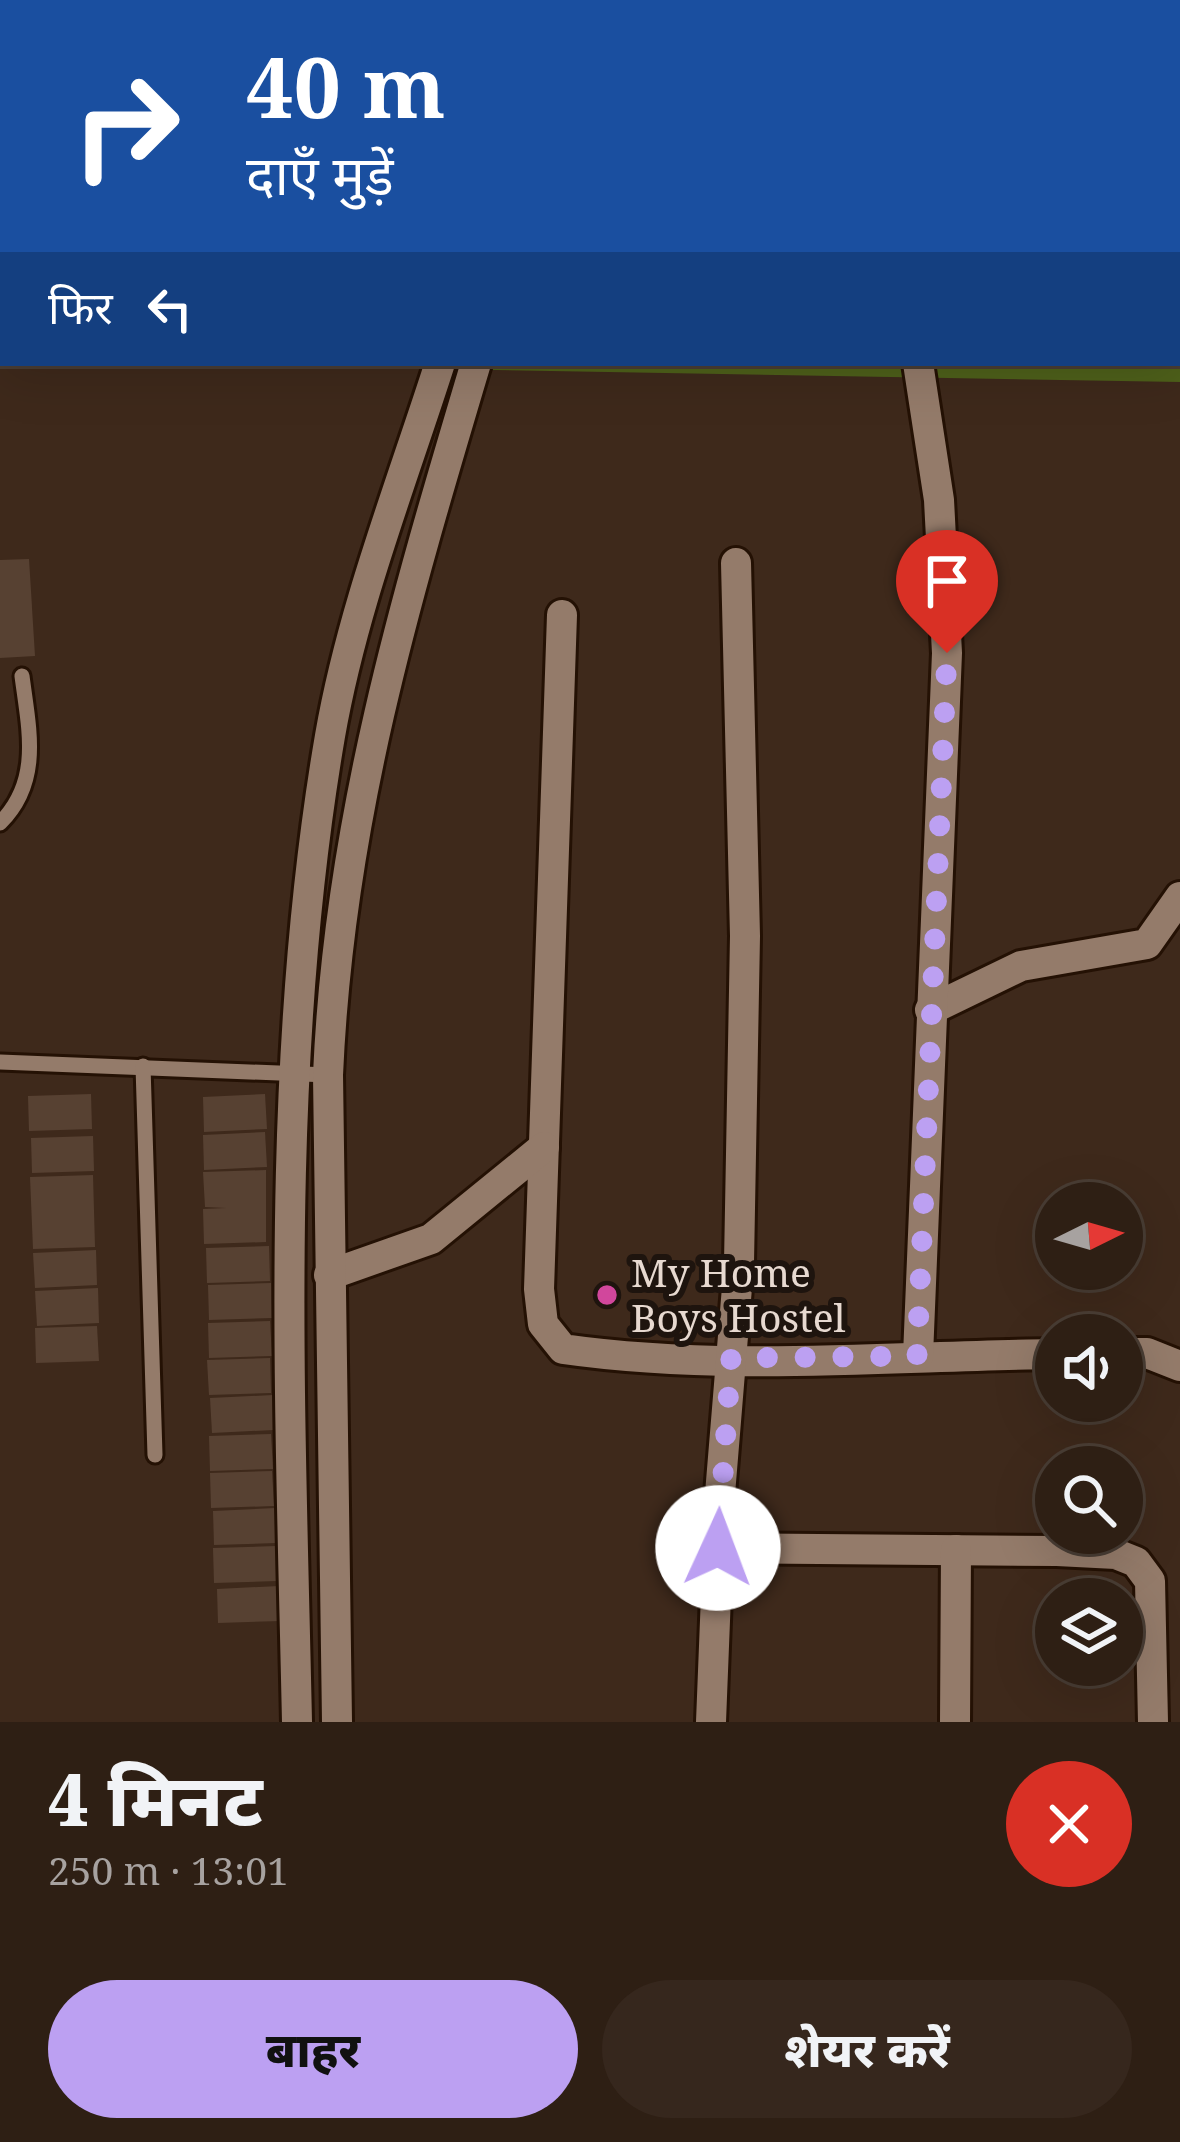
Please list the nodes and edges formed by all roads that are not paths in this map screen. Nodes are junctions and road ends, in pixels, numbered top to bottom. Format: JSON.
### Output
{"nodes":[{"id":1,"x":439,"y":366,"type":"edge"},
{"id":2,"x":475,"y":366,"type":"edge"},
{"id":3,"x":918,"y":366,"type":"edge"},
{"id":4,"x":736,"y":563,"type":"dead end"},
{"id":5,"x":562,"y":615,"type":"dead end"},
{"id":6,"x":22,"y":676,"type":"dead end"},
{"id":7,"x":0,"y":823,"type":"edge"},
{"id":8,"x":1180,"y":897,"type":"edge"},
{"id":9,"x":930,"y":1010,"type":"junction"},
{"id":10,"x":0,"y":1062,"type":"edge"},
{"id":11,"x":142,"y":1066,"type":"junction"},
{"id":12,"x":293,"y":1072,"type":"junction"},
{"id":13,"x":328,"y":1075,"type":"junction"},
{"id":14,"x":544,"y":1147,"type":"junction"},
{"id":15,"x":329,"y":1275,"type":"junction"},
{"id":16,"x":1143,"y":1353,"type":"edge"},
{"id":17,"x":1035,"y":1354,"type":"edge"},
{"id":18,"x":917,"y":1356,"type":"junction"},
{"id":19,"x":731,"y":1358,"type":"junction"},
{"id":20,"x":1180,"y":1366,"type":"edge"},
{"id":21,"x":155,"y":1455,"type":"dead end"},
{"id":22,"x":718,"y":1548,"type":"junction"},
{"id":23,"x":956,"y":1550,"type":"junction"},
{"id":24,"x":297,"y":1722,"type":"edge"},
{"id":25,"x":337,"y":1722,"type":"edge"},
{"id":26,"x":711,"y":1722,"type":"edge"},
{"id":27,"x":956,"y":1722,"type":"edge"},
{"id":28,"x":1153,"y":1722,"type":"edge"}],
"edges":[{"from":1,"to":12,"type":"street"},
{"from":2,"to":13,"type":"street"},
{"from":3,"to":9,"type":"street"},
{"from":4,"to":19,"type":"street"},
{"from":5,"to":14,"type":"street"},
{"from":6,"to":7,"type":"lane"},
{"from":8,"to":9,"type":"street"},
{"from":9,"to":18,"type":"street"},
{"from":10,"to":11,"type":"lane"},
{"from":11,"to":12,"type":"lane"},
{"from":11,"to":21,"type":"lane"},
{"from":12,"to":13,"type":"lane"},
{"from":12,"to":24,"type":"street"},
{"from":13,"to":15,"type":"street"},
{"from":14,"to":15,"type":"street"},
{"from":14,"to":19,"type":"street"},
{"from":15,"to":25,"type":"street"},
{"from":16,"to":20,"type":"street"},
{"from":17,"to":18,"type":"street"},
{"from":18,"to":19,"type":"street"},
{"from":19,"to":22,"type":"street"},
{"from":22,"to":23,"type":"street"},
{"from":22,"to":26,"type":"street"},
{"from":23,"to":27,"type":"street"},
{"from":23,"to":28,"type":"street"}]}
